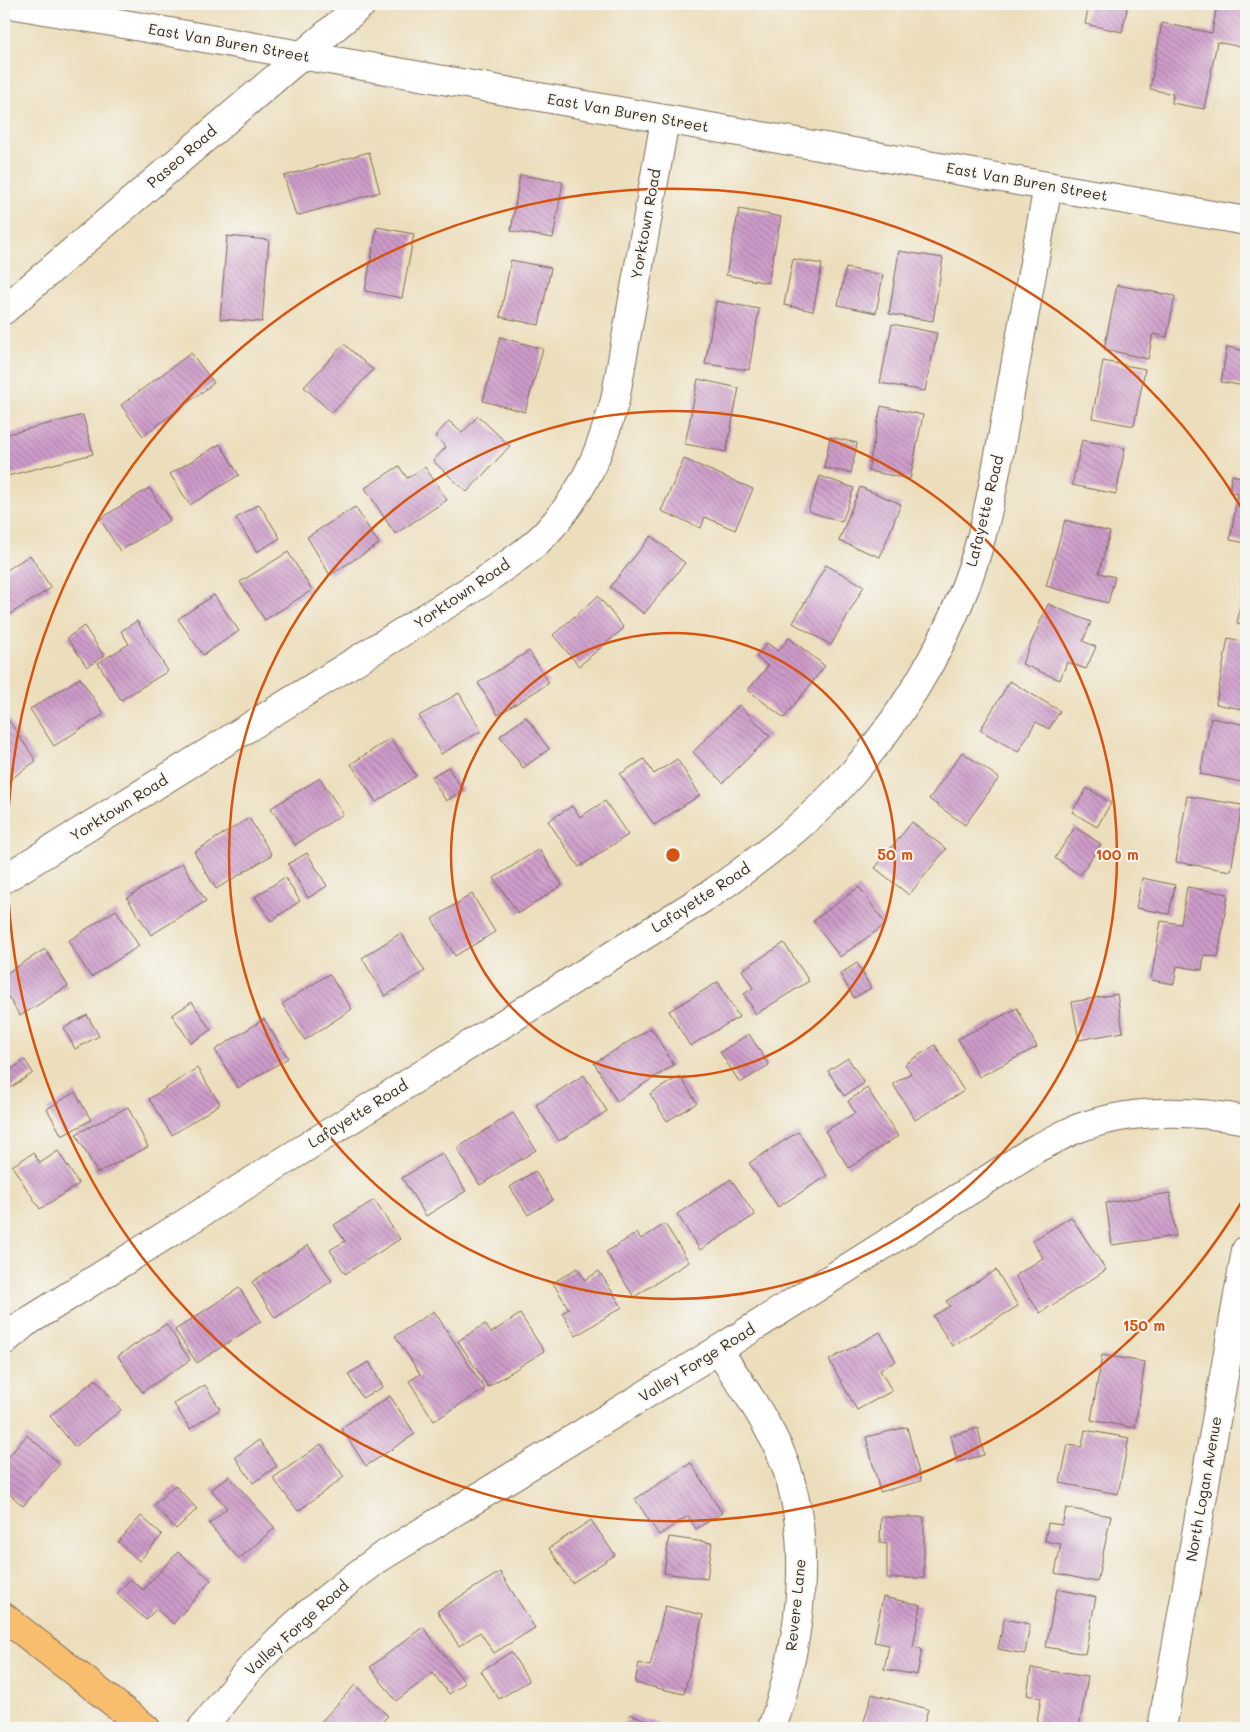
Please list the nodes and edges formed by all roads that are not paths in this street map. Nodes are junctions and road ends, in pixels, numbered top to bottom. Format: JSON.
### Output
{"nodes":[{"id":1,"x":10,"y":4,"type":"edge"},
{"id":2,"x":362,"y":4,"type":"edge"},
{"id":3,"x":300,"y":55,"type":"junction"},
{"id":4,"x":665,"y":120,"type":"junction"},
{"id":5,"x":1048,"y":186,"type":"junction"},
{"id":6,"x":1246,"y":221,"type":"edge"},
{"id":7,"x":4,"y":310,"type":"edge"},
{"id":8,"x":4,"y":879,"type":"edge"},
{"id":9,"x":1246,"y":1120,"type":"edge"},
{"id":10,"x":1246,"y":1250,"type":"edge"},
{"id":11,"x":4,"y":1341,"type":"edge"},
{"id":12,"x":718,"y":1350,"type":"junction"},
{"id":13,"x":4,"y":1617,"type":"edge"},
{"id":14,"x":146,"y":1728,"type":"edge"},
{"id":15,"x":202,"y":1728,"type":"edge"},
{"id":16,"x":772,"y":1728,"type":"edge"},
{"id":17,"x":1162,"y":1728,"type":"edge"}],
"edges":[{"from":1,"to":3,"type":"street","name":"East Van Buren Street"},
{"from":2,"to":3,"type":"street","name":"Paseo Road"},
{"from":3,"to":4,"type":"street","name":"East Van Buren Street"},
{"from":3,"to":7,"type":"street","name":"Paseo Road"},
{"from":4,"to":5,"type":"street","name":"East Van Buren Street"},
{"from":4,"to":8,"type":"street","name":"Yorktown Road"},
{"from":5,"to":6,"type":"street","name":"East Van Buren Street"},
{"from":5,"to":11,"type":"street","name":"Lafayette Road"},
{"from":9,"to":12,"type":"street","name":"Valley Forge Road"},
{"from":10,"to":17,"type":"street","name":"North Logan Avenue"},
{"from":12,"to":15,"type":"street","name":"Valley Forge Road"},
{"from":12,"to":16,"type":"street","name":"Revere Lane"},
{"from":13,"to":14,"type":"main road"}]}
